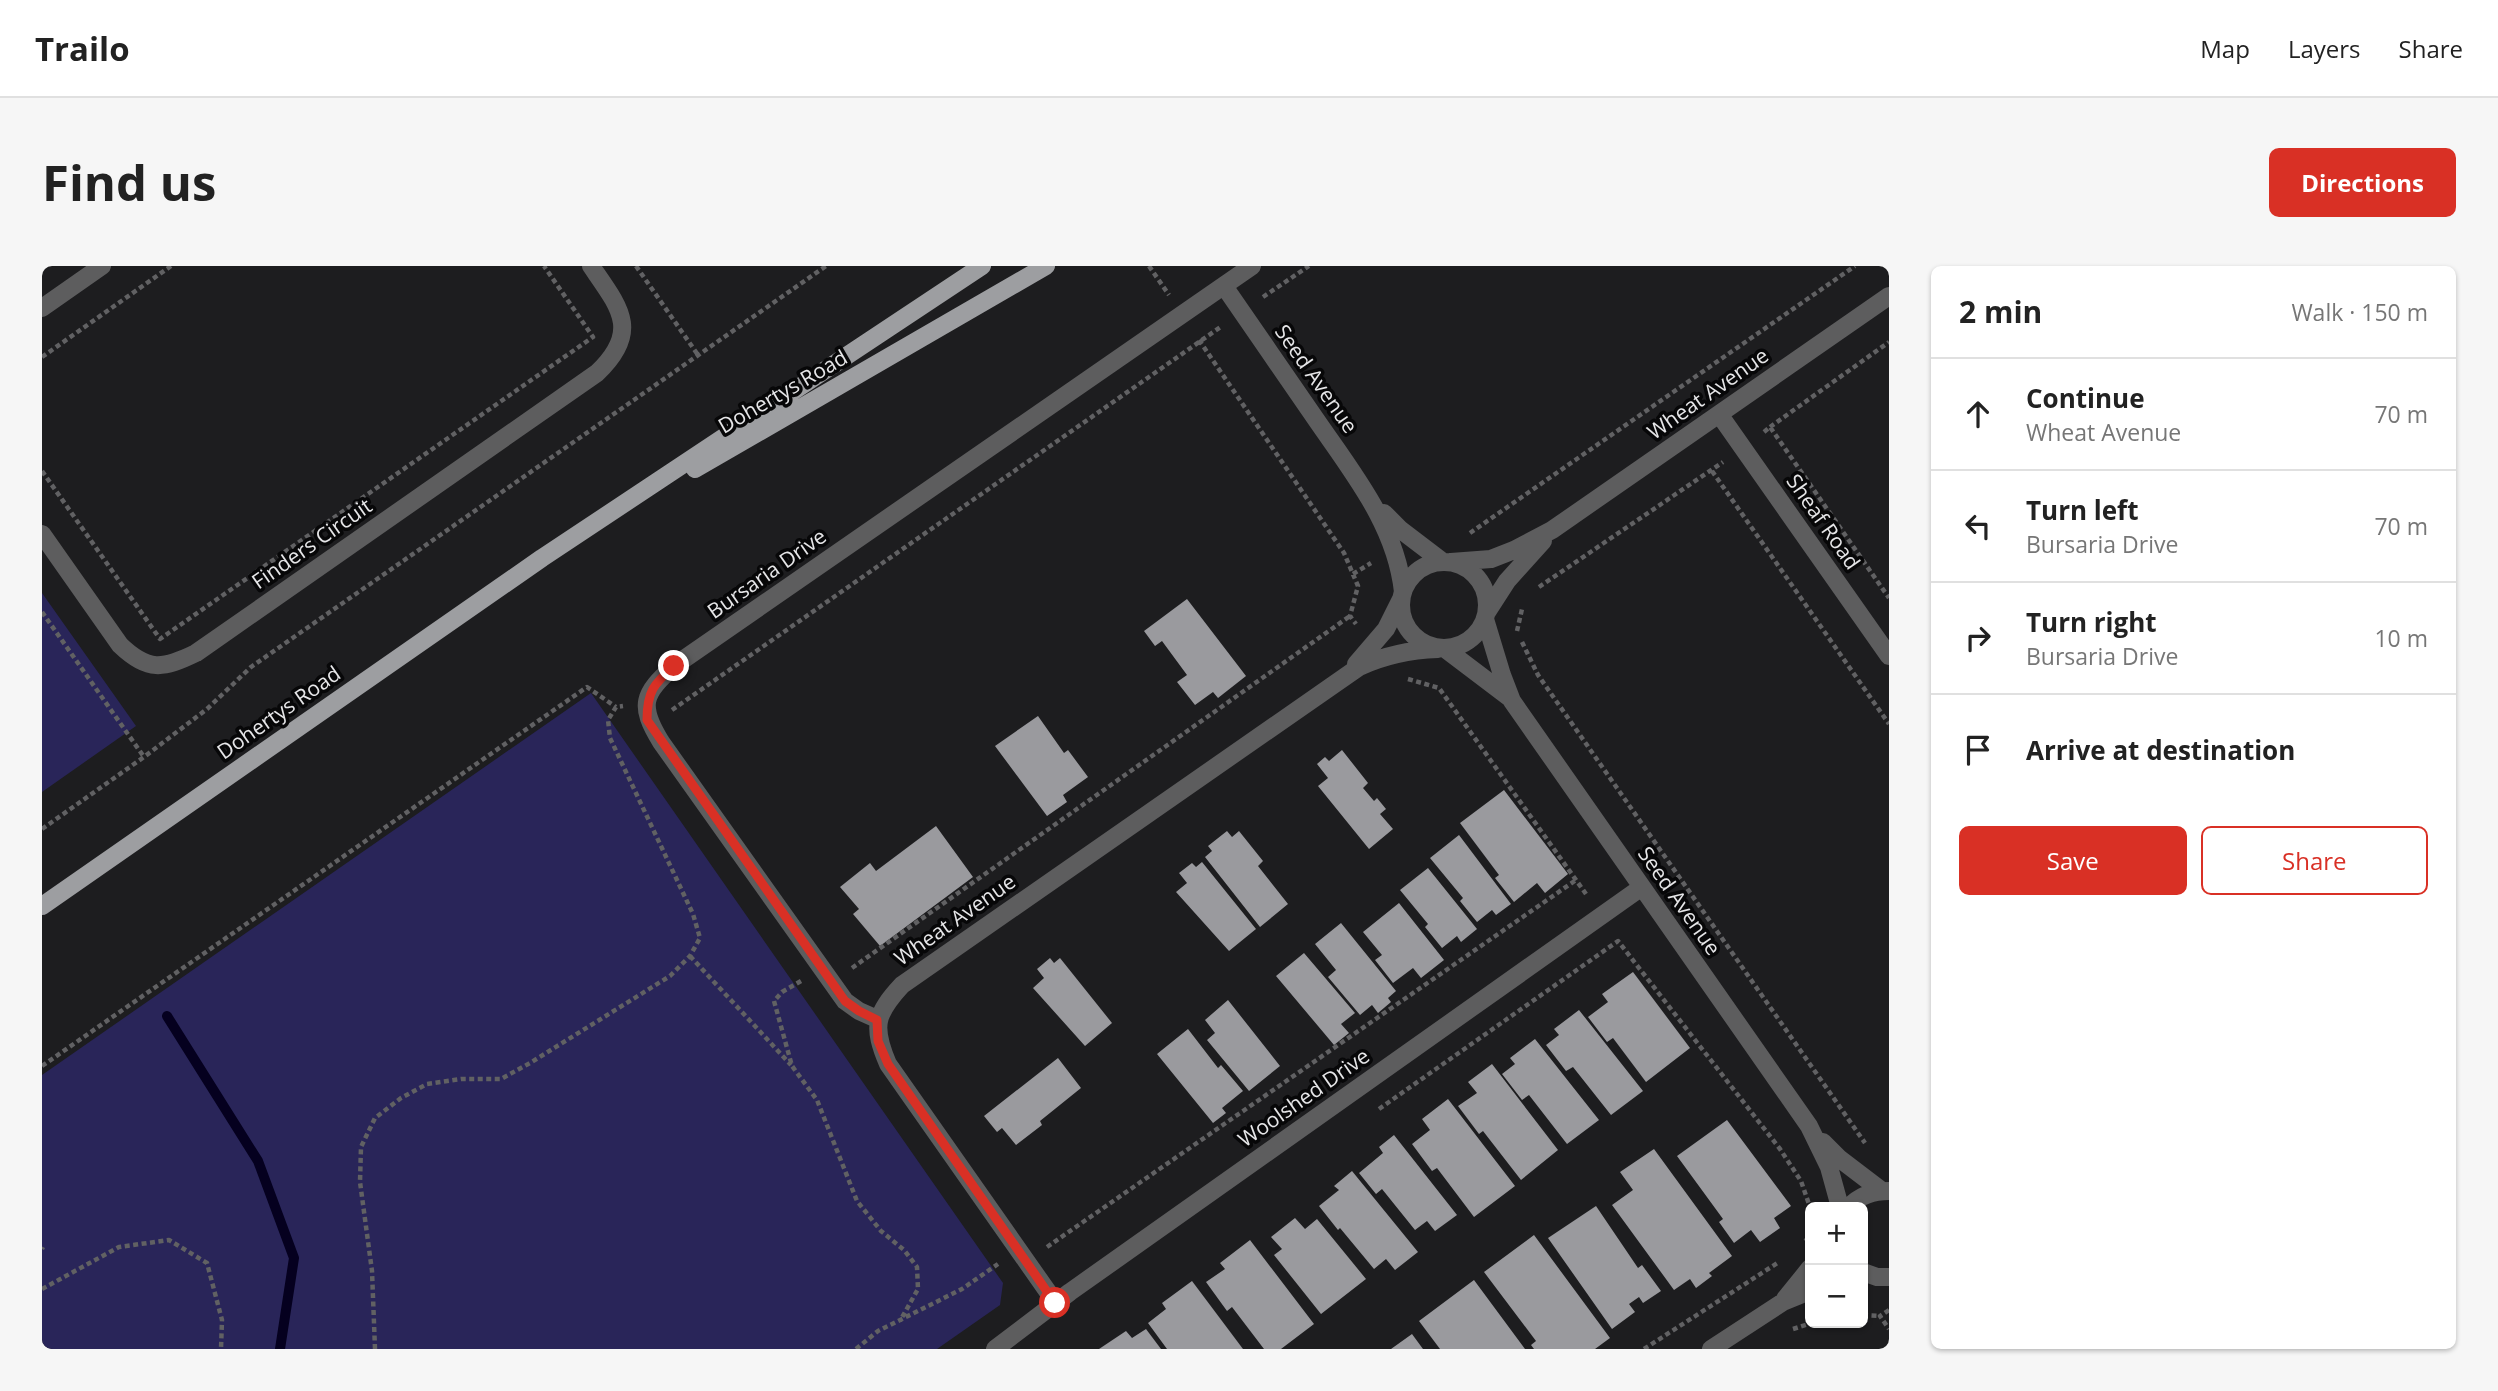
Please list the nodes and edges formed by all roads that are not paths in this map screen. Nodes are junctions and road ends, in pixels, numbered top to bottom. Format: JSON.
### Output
{"nodes":[{"id":1,"x":102,"y":266,"type":"edge"},
{"id":2,"x":591,"y":266,"type":"edge"},
{"id":3,"x":982,"y":266,"type":"edge"},
{"id":4,"x":1046,"y":266,"type":"edge"},
{"id":5,"x":1252,"y":266,"type":"edge"},
{"id":6,"x":1224,"y":286,"type":"junction"},
{"id":7,"x":1889,"y":296,"type":"edge"},
{"id":8,"x":42,"y":308,"type":"edge"},
{"id":9,"x":1719,"y":414,"type":"junction"},
{"id":10,"x":1370,"y":498,"type":"junction"},
{"id":11,"x":1552,"y":530,"type":"junction"},
{"id":12,"x":42,"y":534,"type":"edge"},
{"id":13,"x":542,"y":558,"type":"junction"},
{"id":14,"x":1447,"y":562,"type":"junction"},
{"id":15,"x":1402,"y":596,"type":"junction"},
{"id":16,"x":1486,"y":615,"type":"junction"},
{"id":17,"x":1441,"y":649,"type":"junction"},
{"id":18,"x":1889,"y":656,"type":"edge"},
{"id":19,"x":1346,"y":675,"type":"junction"},
{"id":20,"x":1512,"y":701,"type":"junction"},
{"id":21,"x":1642,"y":887,"type":"junction"},
{"id":22,"x":42,"y":906,"type":"edge"},
{"id":23,"x":877,"y":1020,"type":"junction"},
{"id":24,"x":1809,"y":1126,"type":"junction"},
{"id":25,"x":1886,"y":1191,"type":"edge"},
{"id":26,"x":1839,"y":1202,"type":"edge"},
{"id":27,"x":1855,"y":1202,"type":"edge"},
{"id":28,"x":1805,"y":1274,"type":"edge"},
{"id":29,"x":1805,"y":1293,"type":"edge"},
{"id":30,"x":1783,"y":1302,"type":"junction"},
{"id":31,"x":1055,"y":1303,"type":"junction"},
{"id":32,"x":995,"y":1349,"type":"edge"},
{"id":33,"x":1711,"y":1349,"type":"edge"}],
"edges":[{"from":1,"to":8,"type":"street"},
{"from":2,"to":12,"type":"street","name":"Finders Circuit"},
{"from":3,"to":13,"type":"main road","name":"Dohertys Road"},
{"from":4,"to":13,"type":"main road","name":"Dohertys Road"},
{"from":5,"to":6,"type":"street","name":"Bursaria Drive"},
{"from":6,"to":10,"type":"street","name":"Seed Avenue"},
{"from":6,"to":23,"type":"street","name":"Bursaria Drive"},
{"from":7,"to":9,"type":"street","name":"Wheat Avenue"},
{"from":9,"to":11,"type":"street","name":"Wheat Avenue"},
{"from":9,"to":18,"type":"street","name":"Sheaf Road"},
{"from":10,"to":14,"type":"street","name":"Seed Avenue"},
{"from":10,"to":15,"type":"street","name":"Seed Avenue"},
{"from":11,"to":14,"type":"street","name":"Wheat Avenue"},
{"from":11,"to":16,"type":"street","name":"Wheat Avenue"},
{"from":13,"to":22,"type":"main road","name":"Dohertys Road"},
{"from":14,"to":15,"type":"street"},
{"from":14,"to":16,"type":"street"},
{"from":15,"to":17,"type":"street"},
{"from":15,"to":19,"type":"street","name":"Wheat Avenue"},
{"from":16,"to":17,"type":"street"},
{"from":16,"to":20,"type":"street","name":"Seed Avenue"},
{"from":17,"to":19,"type":"street","name":"Wheat Avenue"},
{"from":17,"to":20,"type":"street","name":"Seed Avenue"},
{"from":19,"to":23,"type":"street","name":"Wheat Avenue"},
{"from":20,"to":21,"type":"street","name":"Seed Avenue"},
{"from":21,"to":24,"type":"street","name":"Seed Avenue"},
{"from":21,"to":31,"type":"street","name":"Woolshed Drive"},
{"from":23,"to":31,"type":"street"},
{"from":24,"to":25,"type":"street","name":"Seed Avenue"},
{"from":24,"to":26,"type":"street","name":"Seed Avenue"},
{"from":25,"to":27,"type":"street"},
{"from":28,"to":30,"type":"street"},
{"from":29,"to":30,"type":"street"},
{"from":30,"to":33,"type":"street"},
{"from":31,"to":32,"type":"street","name":"Woolshed Drive"}]}
